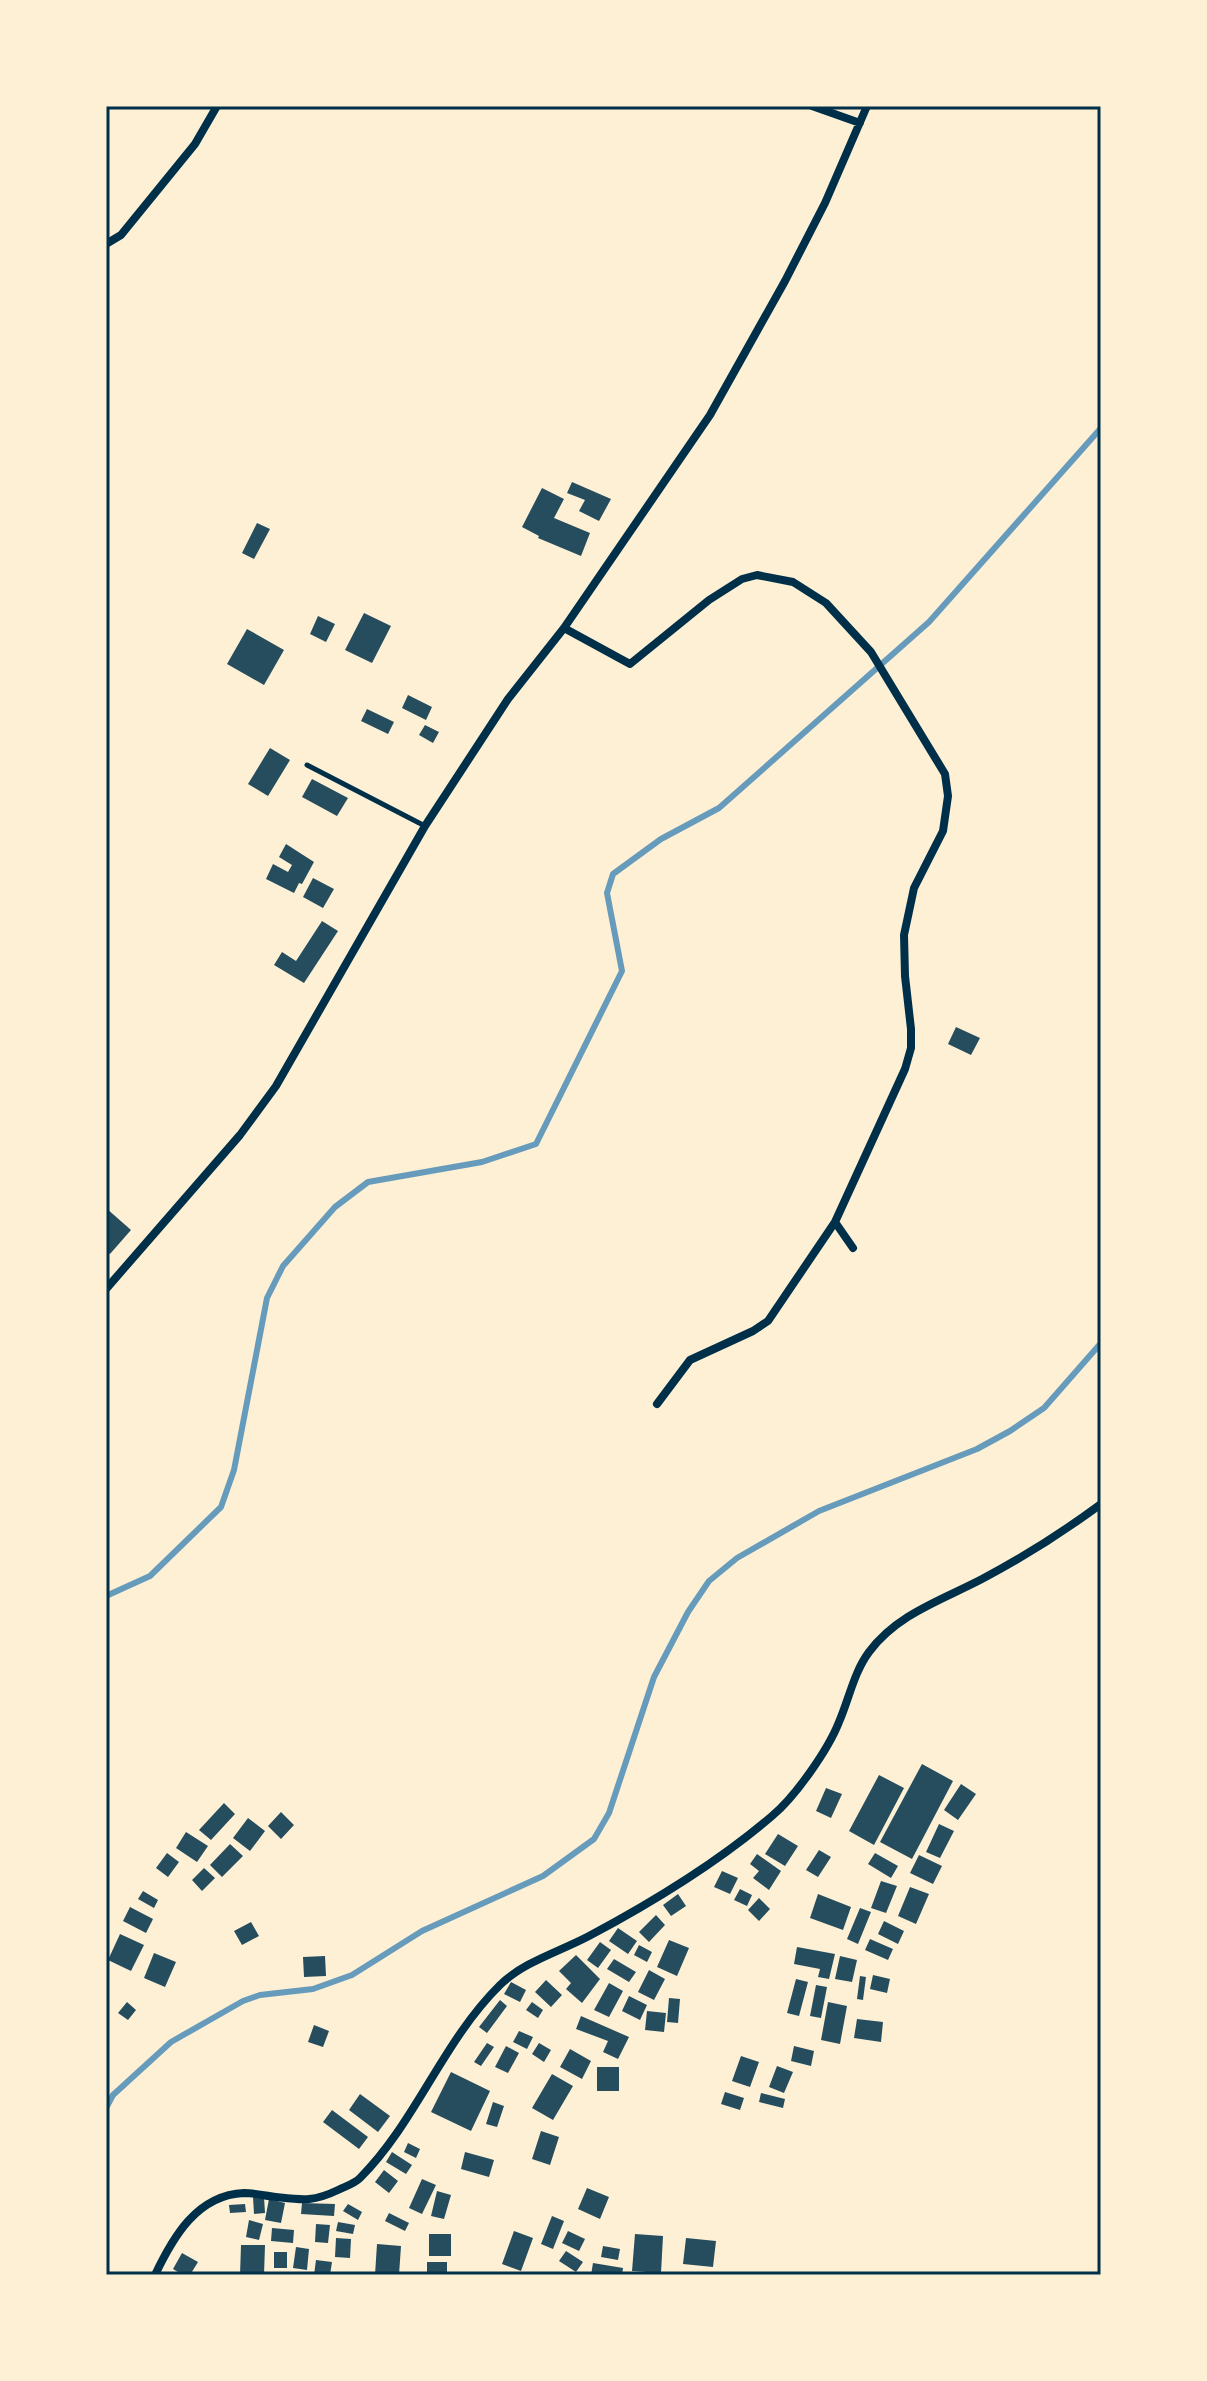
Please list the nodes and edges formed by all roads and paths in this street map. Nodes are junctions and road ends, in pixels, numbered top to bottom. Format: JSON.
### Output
{"nodes":[{"id":1,"x":217,"y":106,"type":"edge"},
{"id":2,"x":812,"y":106,"type":"edge"},
{"id":3,"x":867,"y":106,"type":"edge"},
{"id":4,"x":860,"y":123,"type":"junction"},
{"id":5,"x":106,"y":244,"type":"edge"},
{"id":6,"x":564,"y":628,"type":"junction"},
{"id":7,"x":307,"y":765,"type":"dead end"},
{"id":8,"x":425,"y":826,"type":"junction"},
{"id":9,"x":835,"y":1222,"type":"junction"},
{"id":10,"x":853,"y":1248,"type":"dead end"},
{"id":11,"x":106,"y":1289,"type":"edge"},
{"id":12,"x":657,"y":1404,"type":"dead end"},
{"id":13,"x":1101,"y":1504,"type":"edge"},
{"id":14,"x":155,"y":2275,"type":"edge"}],
"edges":[{"from":1,"to":5,"type":"street"},
{"from":2,"to":4,"type":"street"},
{"from":3,"to":4,"type":"street"},
{"from":4,"to":6,"type":"street"},
{"from":6,"to":8,"type":"street"},
{"from":6,"to":9,"type":"street"},
{"from":7,"to":8,"type":"lane"},
{"from":8,"to":11,"type":"street"},
{"from":9,"to":10,"type":"street"},
{"from":9,"to":12,"type":"street"},
{"from":13,"to":14,"type":"street"}]}
